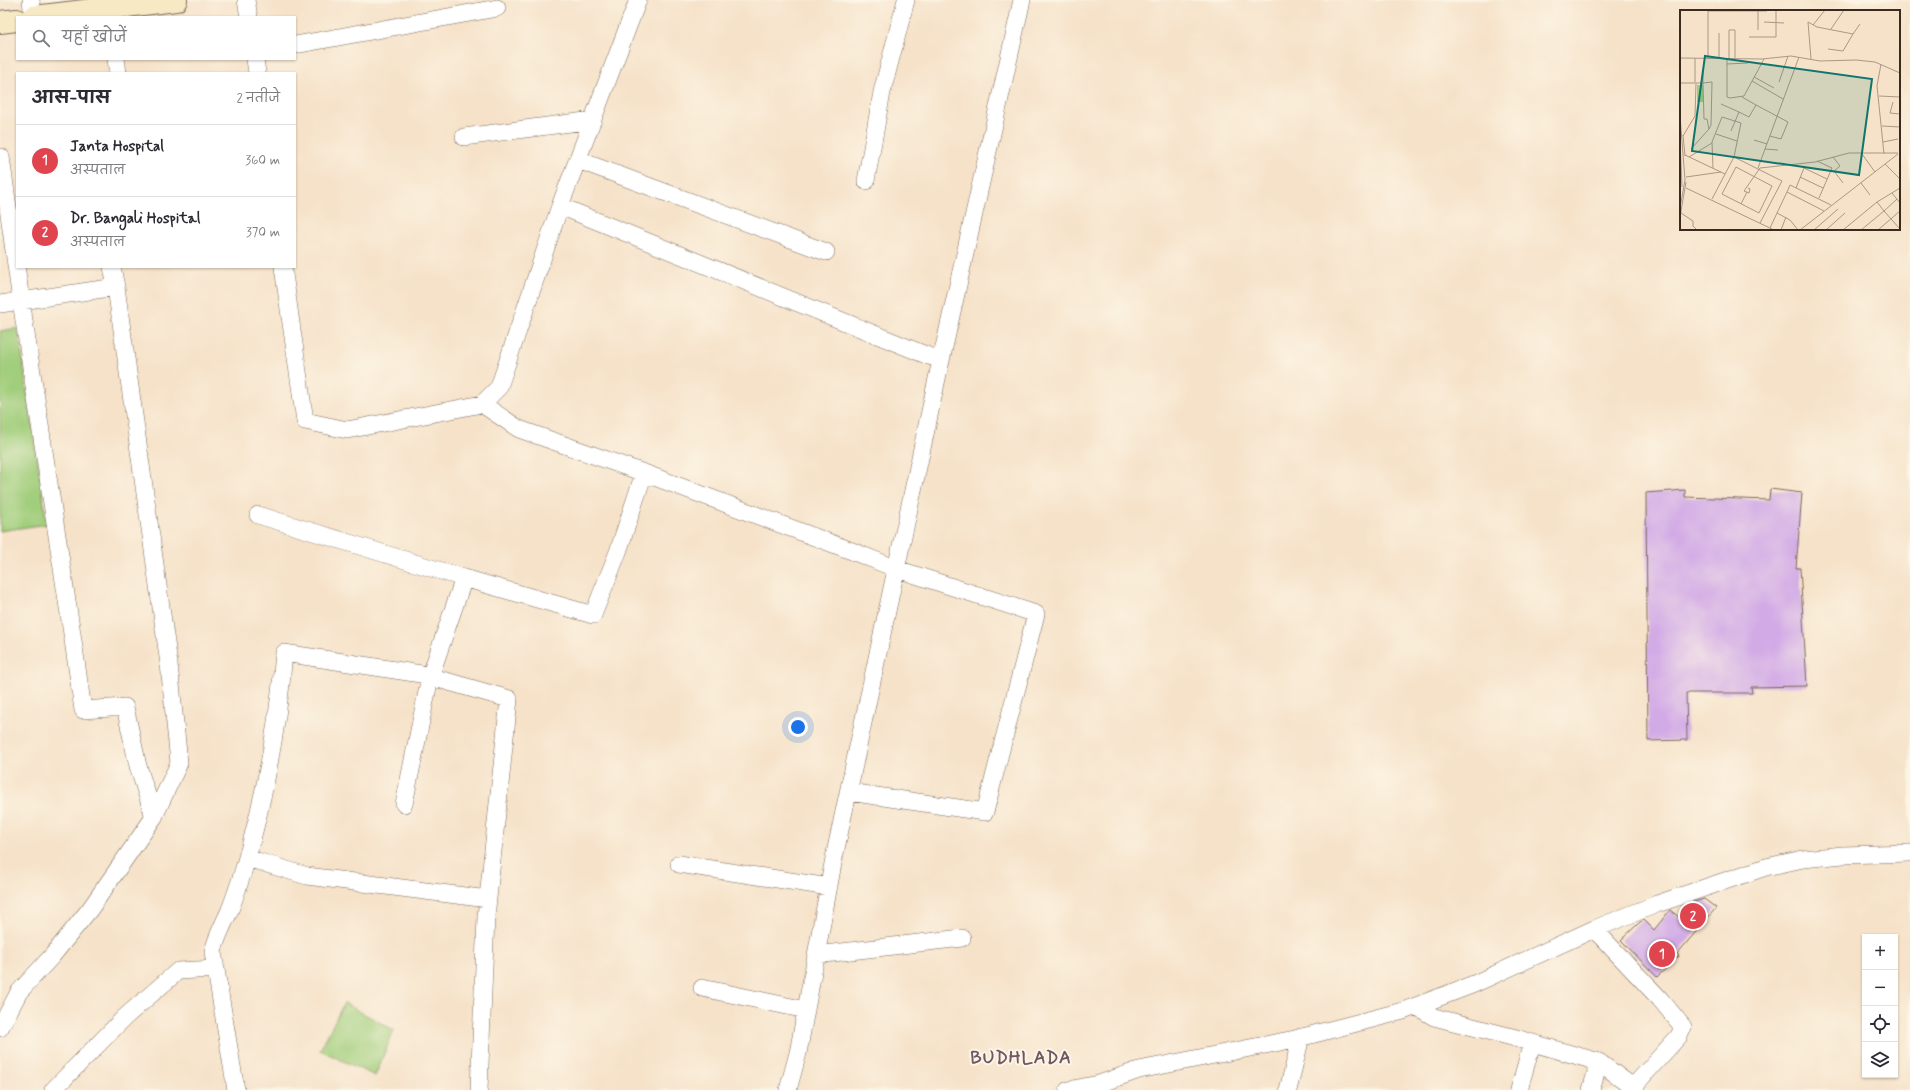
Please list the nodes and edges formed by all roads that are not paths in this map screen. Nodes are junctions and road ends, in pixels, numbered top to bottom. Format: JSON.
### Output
{"nodes":[{"id":1,"x":31,"y":0,"type":"edge"},
{"id":2,"x":246,"y":0,"type":"edge"},
{"id":3,"x":638,"y":0,"type":"edge"},
{"id":4,"x":906,"y":0,"type":"edge"},
{"id":5,"x":1022,"y":0,"type":"edge"},
{"id":6,"x":167,"y":1,"type":"edge"},
{"id":7,"x":497,"y":8,"type":"dead end"},
{"id":8,"x":110,"y":12,"type":"edge"},
{"id":9,"x":34,"y":16,"type":"edge"},
{"id":10,"x":49,"y":16,"type":"edge"},
{"id":11,"x":249,"y":16,"type":"edge"},
{"id":12,"x":16,"y":20,"type":"edge"},
{"id":13,"x":0,"y":22,"type":"edge"},
{"id":14,"x":296,"y":45,"type":"edge"},
{"id":15,"x":116,"y":60,"type":"edge"},
{"id":16,"x":255,"y":60,"type":"edge"},
{"id":17,"x":118,"y":72,"type":"edge"},
{"id":18,"x":256,"y":72,"type":"edge"},
{"id":19,"x":593,"y":120,"type":"junction"},
{"id":20,"x":464,"y":137,"type":"dead end"},
{"id":21,"x":1,"y":157,"type":"edge"},
{"id":22,"x":578,"y":160,"type":"junction"},
{"id":23,"x":866,"y":181,"type":"dead end"},
{"id":24,"x":560,"y":206,"type":"junction"},
{"id":25,"x":826,"y":252,"type":"dead end"},
{"id":26,"x":16,"y":265,"type":"edge"},
{"id":27,"x":16,"y":268,"type":"edge"},
{"id":28,"x":112,"y":268,"type":"edge"},
{"id":29,"x":283,"y":268,"type":"edge"},
{"id":30,"x":116,"y":287,"type":"junction"},
{"id":31,"x":21,"y":301,"type":"junction"},
{"id":32,"x":0,"y":304,"type":"edge"},
{"id":33,"x":941,"y":360,"type":"junction"},
{"id":34,"x":482,"y":404,"type":"junction"},
{"id":35,"x":644,"y":473,"type":"junction"},
{"id":36,"x":258,"y":515,"type":"dead end"},
{"id":37,"x":897,"y":569,"type":"junction"},
{"id":38,"x":464,"y":578,"type":"junction"},
{"id":39,"x":430,"y":677,"type":"junction"},
{"id":40,"x":849,"y":792,"type":"junction"},
{"id":41,"x":404,"y":804,"type":"dead end"},
{"id":42,"x":154,"y":817,"type":"junction"},
{"id":43,"x":1910,"y":853,"type":"edge"},
{"id":44,"x":247,"y":858,"type":"junction"},
{"id":45,"x":679,"y":864,"type":"dead end"},
{"id":46,"x":829,"y":887,"type":"junction"},
{"id":47,"x":488,"y":899,"type":"junction"},
{"id":48,"x":1594,"y":929,"type":"junction"},
{"id":49,"x":962,"y":938,"type":"dead end"},
{"id":50,"x":816,"y":955,"type":"junction"},
{"id":51,"x":215,"y":969,"type":"junction"},
{"id":52,"x":702,"y":988,"type":"dead end"},
{"id":53,"x":1416,"y":1006,"type":"junction"},
{"id":54,"x":806,"y":1010,"type":"junction"},
{"id":55,"x":0,"y":1028,"type":"edge"},
{"id":56,"x":1301,"y":1037,"type":"junction"},
{"id":57,"x":1532,"y":1043,"type":"junction"},
{"id":58,"x":1599,"y":1062,"type":"junction"},
{"id":59,"x":1635,"y":1089,"type":"edge"},
{"id":60,"x":53,"y":1090,"type":"edge"},
{"id":61,"x":236,"y":1090,"type":"edge"},
{"id":62,"x":479,"y":1090,"type":"edge"},
{"id":63,"x":788,"y":1090,"type":"edge"},
{"id":64,"x":1068,"y":1090,"type":"edge"},
{"id":65,"x":1288,"y":1090,"type":"edge"},
{"id":66,"x":1519,"y":1090,"type":"edge"},
{"id":67,"x":1591,"y":1090,"type":"edge"}],
"edges":[{"from":1,"to":9,"type":"street"},
{"from":2,"to":11,"type":"street"},
{"from":3,"to":19,"type":"street"},
{"from":4,"to":23,"type":"street"},
{"from":5,"to":33,"type":"street"},
{"from":6,"to":8,"type":"street"},
{"from":7,"to":14,"type":"street"},
{"from":8,"to":10,"type":"street"},
{"from":12,"to":13,"type":"street"},
{"from":15,"to":17,"type":"street"},
{"from":16,"to":18,"type":"street"},
{"from":19,"to":20,"type":"street"},
{"from":19,"to":22,"type":"street"},
{"from":21,"to":26,"type":"street"},
{"from":22,"to":24,"type":"street"},
{"from":22,"to":25,"type":"street"},
{"from":24,"to":33,"type":"street"},
{"from":24,"to":34,"type":"street"},
{"from":27,"to":31,"type":"street"},
{"from":28,"to":30,"type":"street"},
{"from":29,"to":34,"type":"street"},
{"from":30,"to":31,"type":"street"},
{"from":30,"to":42,"type":"street"},
{"from":31,"to":32,"type":"street"},
{"from":31,"to":42,"type":"street"},
{"from":33,"to":37,"type":"street"},
{"from":34,"to":35,"type":"street"},
{"from":35,"to":37,"type":"street"},
{"from":35,"to":38,"type":"street"},
{"from":36,"to":38,"type":"street"},
{"from":37,"to":40,"type":"street"},
{"from":37,"to":40,"type":"street"},
{"from":38,"to":39,"type":"street"},
{"from":39,"to":41,"type":"street"},
{"from":39,"to":44,"type":"street"},
{"from":39,"to":47,"type":"street"},
{"from":40,"to":46,"type":"street"},
{"from":42,"to":55,"type":"street"},
{"from":43,"to":48,"type":"street"},
{"from":44,"to":47,"type":"street"},
{"from":44,"to":51,"type":"street"},
{"from":45,"to":46,"type":"street"},
{"from":46,"to":50,"type":"street"},
{"from":47,"to":62,"type":"street"},
{"from":48,"to":53,"type":"street"},
{"from":48,"to":59,"type":"street"},
{"from":49,"to":50,"type":"street"},
{"from":50,"to":54,"type":"street"},
{"from":51,"to":60,"type":"street"},
{"from":51,"to":61,"type":"street"},
{"from":52,"to":54,"type":"street"},
{"from":53,"to":56,"type":"street"},
{"from":53,"to":57,"type":"street"},
{"from":54,"to":63,"type":"street"},
{"from":56,"to":64,"type":"street"},
{"from":56,"to":65,"type":"street"},
{"from":57,"to":58,"type":"street"},
{"from":57,"to":66,"type":"street"},
{"from":58,"to":59,"type":"street"},
{"from":58,"to":67,"type":"street"}]}
